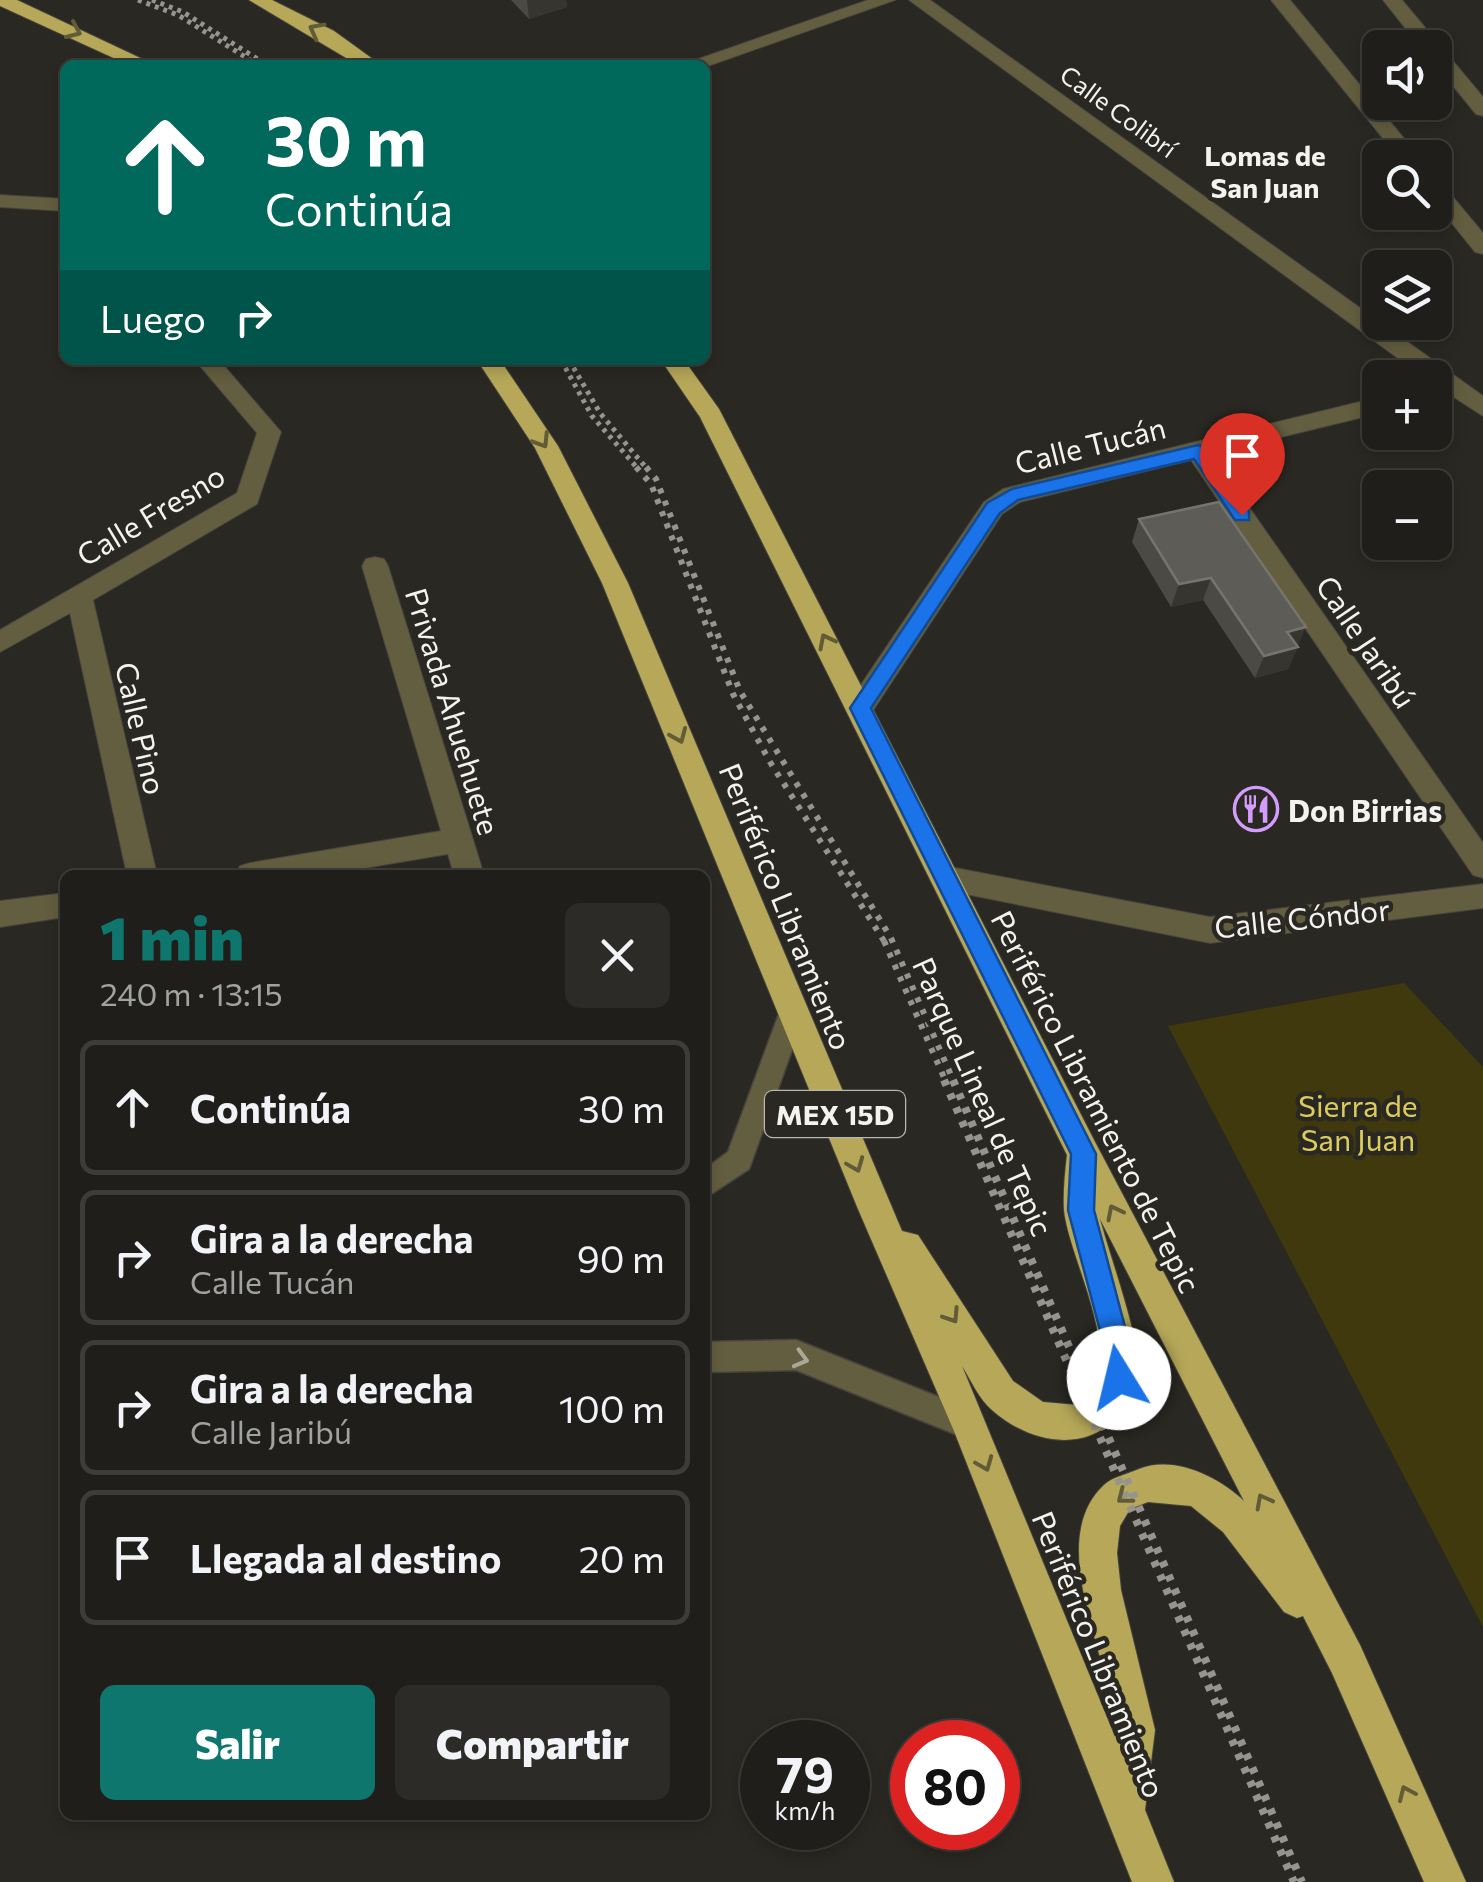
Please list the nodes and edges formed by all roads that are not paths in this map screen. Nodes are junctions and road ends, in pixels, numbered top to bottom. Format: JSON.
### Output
{"nodes":[{"id":1,"x":2,"y":0,"type":"edge"},
{"id":2,"x":258,"y":0,"type":"edge"},
{"id":3,"x":886,"y":0,"type":"edge"},
{"id":4,"x":918,"y":0,"type":"edge"},
{"id":5,"x":1280,"y":0,"type":"edge"},
{"id":6,"x":1392,"y":0,"type":"edge"},
{"id":7,"x":1417,"y":30,"type":"edge"},
{"id":8,"x":134,"y":60,"type":"edge"},
{"id":9,"x":364,"y":60,"type":"edge"},
{"id":10,"x":706,"y":60,"type":"edge"},
{"id":11,"x":1452,"y":73,"type":"edge"},
{"id":12,"x":1483,"y":110,"type":"edge"},
{"id":13,"x":1395,"y":140,"type":"edge"},
{"id":14,"x":0,"y":201,"type":"edge"},
{"id":15,"x":60,"y":205,"type":"edge"},
{"id":16,"x":1452,"y":209,"type":"edge"},
{"id":17,"x":1483,"y":247,"type":"edge"},
{"id":18,"x":1406,"y":360,"type":"edge"},
{"id":19,"x":210,"y":365,"type":"edge"},
{"id":20,"x":491,"y":365,"type":"edge"},
{"id":21,"x":676,"y":365,"type":"edge"},
{"id":22,"x":1483,"y":377,"type":"edge"},
{"id":23,"x":1452,"y":386,"type":"edge"},
{"id":24,"x":1452,"y":392,"type":"edge"},
{"id":25,"x":1483,"y":408,"type":"edge"},
{"id":26,"x":1362,"y":409,"type":"edge"},
{"id":27,"x":1198,"y":452,"type":"junction"},
{"id":28,"x":374,"y":566,"type":"dead end"},
{"id":29,"x":78,"y":594,"type":"junction"},
{"id":30,"x":0,"y":642,"type":"edge"},
{"id":31,"x":860,"y":708,"type":"junction"},
{"id":32,"x":461,"y":840,"type":"junction"},
{"id":33,"x":1483,"y":866,"type":"edge"},
{"id":34,"x":141,"y":870,"type":"edge"},
{"id":35,"x":280,"y":870,"type":"edge"},
{"id":36,"x":468,"y":870,"type":"edge"},
{"id":37,"x":945,"y":878,"type":"junction"},
{"id":38,"x":1483,"y":896,"type":"edge"},
{"id":39,"x":60,"y":905,"type":"edge"},
{"id":40,"x":0,"y":914,"type":"edge"},
{"id":41,"x":793,"y":1011,"type":"junction"},
{"id":42,"x":1083,"y":1154,"type":"junction"},
{"id":43,"x":710,"y":1181,"type":"edge"},
{"id":44,"x":874,"y":1209,"type":"junction"},
{"id":45,"x":710,"y":1357,"type":"edge"},
{"id":46,"x":970,"y":1425,"type":"junction"},
{"id":47,"x":1346,"y":1660,"type":"junction"},
{"id":48,"x":1126,"y":1810,"type":"junction"},
{"id":49,"x":1153,"y":1882,"type":"edge"},
{"id":50,"x":1446,"y":1882,"type":"edge"}],
"edges":[{"from":1,"to":8,"type":"highway","one_way":true},
{"from":9,"to":2,"type":"highway","one_way":true},
{"from":3,"to":10,"type":"street"},
{"from":4,"to":18,"type":"street","name":"Calle Colibrí"},
{"from":5,"to":13,"type":"street"},
{"from":6,"to":7,"type":"street"},
{"from":11,"to":12,"type":"street"},
{"from":14,"to":15,"type":"street"},
{"from":16,"to":17,"type":"street"},
{"from":19,"to":29,"type":"street","name":"Calle Fresno"},
{"from":20,"to":41,"type":"highway","name":"Periférico Libramiento","number":"MEX 15D","one_way":true},
{"from":31,"to":21,"type":"highway","name":"Periférico Libramiento de Tepic","one_way":true},
{"from":22,"to":23,"type":"street"},
{"from":24,"to":25,"type":"street","name":"Calle Colibrí"},
{"from":26,"to":27,"type":"street","name":"Calle Tucán"},
{"from":27,"to":31,"type":"street","name":"Calle Tucán"},
{"from":27,"to":33,"type":"street","name":"Calle Jaribú"},
{"from":28,"to":32,"type":"street","name":"Privada Ahuehuete"},
{"from":29,"to":30,"type":"street","name":"Calle Fresno"},
{"from":29,"to":34,"type":"street","name":"Calle Pino"},
{"from":31,"to":37,"type":"highway","name":"Periférico Libramiento de Tepic"},
{"from":32,"to":35,"type":"street"},
{"from":32,"to":36,"type":"street","name":"Privada Ahuehuete"},
{"from":37,"to":38,"type":"street","name":"Calle Cóndor"},
{"from":37,"to":42,"type":"highway","name":"Periférico Libramiento de Tepic"},
{"from":39,"to":40,"type":"street"},
{"from":41,"to":43,"type":"lane"},
{"from":41,"to":44,"type":"highway","name":"Periférico Libramiento","number":"MEX 15D","one_way":true},
{"from":44,"to":42,"type":"highway","one_way":true},
{"from":47,"to":42,"type":"highway","name":"Periférico Libramiento de Tepic","one_way":true},
{"from":44,"to":46,"type":"highway","name":"Periférico Libramiento","number":"MEX 15D"},
{"from":45,"to":46,"type":"lane","one_way":true},
{"from":46,"to":48,"type":"highway","name":"Periférico Libramiento","number":"MEX 15D","one_way":true},
{"from":47,"to":48,"type":"highway"},
{"from":50,"to":47,"type":"highway","name":"Periférico Libramiento de Tepic","one_way":true},
{"from":48,"to":49,"type":"highway","name":"Periférico Libramiento","number":"MEX 15D"}]}
